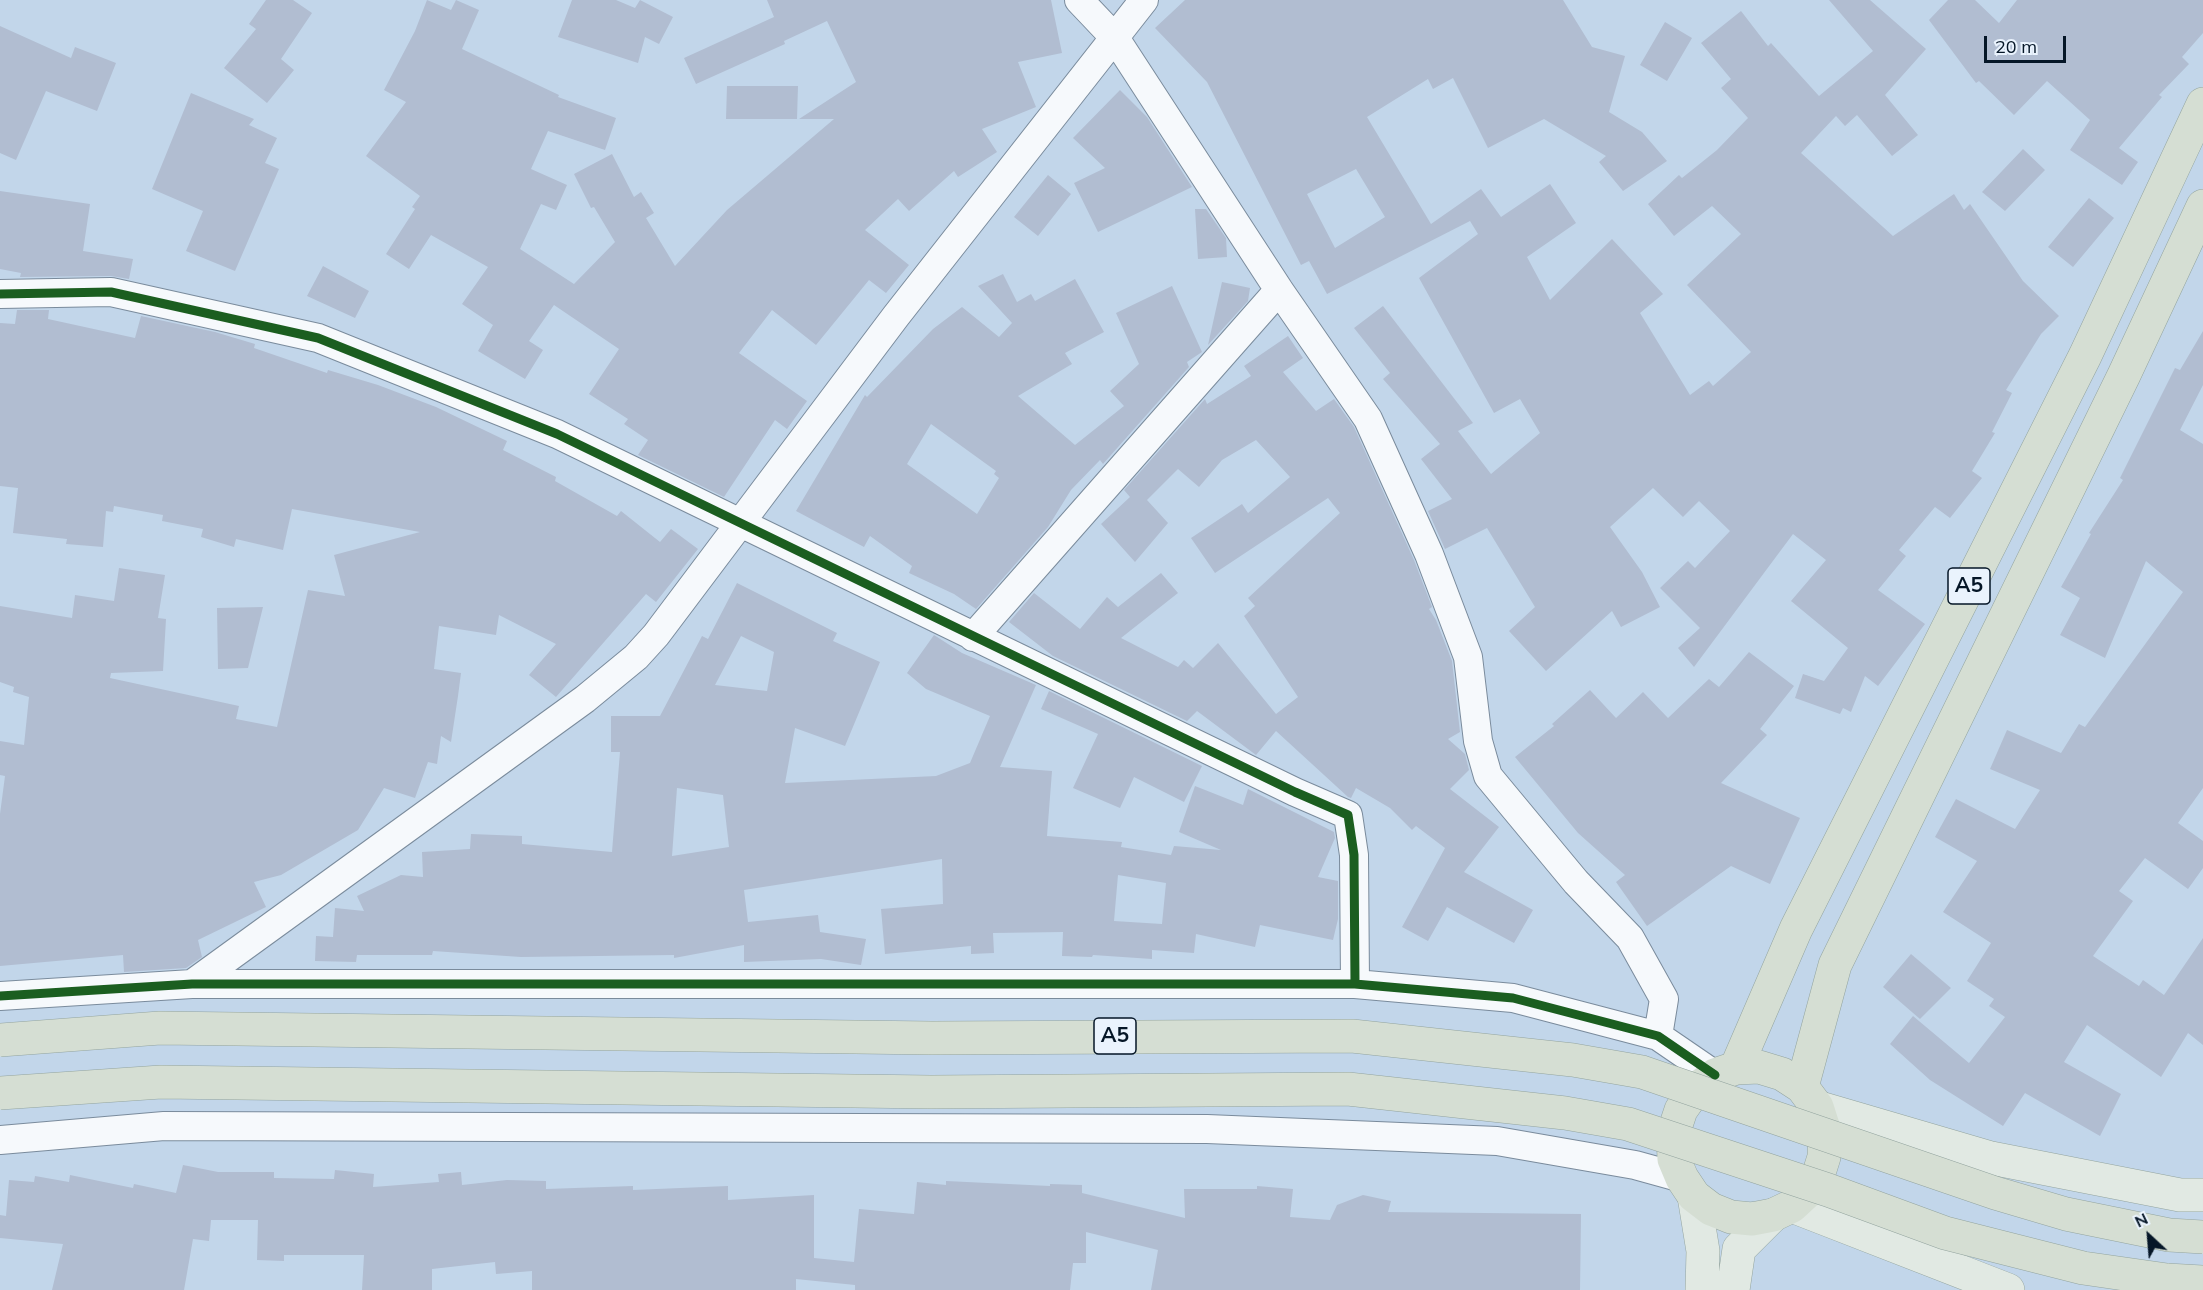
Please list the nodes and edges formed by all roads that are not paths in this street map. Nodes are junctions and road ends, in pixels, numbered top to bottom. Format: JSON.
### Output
{"nodes":[{"id":1,"x":1079,"y":0,"type":"edge"},
{"id":2,"x":1144,"y":0,"type":"edge"},
{"id":3,"x":1115,"y":38,"type":"junction"},
{"id":4,"x":2203,"y":105,"type":"edge"},
{"id":5,"x":2203,"y":206,"type":"edge"},
{"id":6,"x":1279,"y":290,"type":"junction"},
{"id":7,"x":0,"y":294,"type":"edge"},
{"id":8,"x":740,"y":524,"type":"junction"},
{"id":9,"x":973,"y":637,"type":"junction"},
{"id":10,"x":192,"y":984,"type":"junction"},
{"id":11,"x":1355,"y":984,"type":"junction"},
{"id":12,"x":0,"y":996,"type":"edge"},
{"id":13,"x":1658,"y":1036,"type":"junction"},
{"id":14,"x":0,"y":1040,"type":"edge"},
{"id":15,"x":1726,"y":1071,"type":"junction"},
{"id":16,"x":0,"y":1093,"type":"edge"},
{"id":17,"x":1809,"y":1097,"type":"junction"},
{"id":18,"x":0,"y":1140,"type":"edge"},
{"id":19,"x":1688,"y":1187,"type":"junction"},
{"id":20,"x":2203,"y":1195,"type":"edge"},
{"id":21,"x":1783,"y":1211,"type":"junction"},
{"id":22,"x":2203,"y":1237,"type":"edge"},
{"id":23,"x":2203,"y":1282,"type":"edge"},
{"id":24,"x":1702,"y":1290,"type":"edge"},
{"id":25,"x":1733,"y":1290,"type":"edge"},
{"id":26,"x":2008,"y":1290,"type":"edge"}],
"edges":[{"from":1,"to":3,"type":"street"},
{"from":2,"to":3,"type":"street"},
{"from":3,"to":6,"type":"street"},
{"from":3,"to":8,"type":"street"},
{"from":4,"to":15,"type":"highway","number":"A5"},
{"from":5,"to":17,"type":"highway","number":"A5"},
{"from":6,"to":9,"type":"street"},
{"from":6,"to":13,"type":"street"},
{"from":7,"to":8,"type":"street"},
{"from":8,"to":9,"type":"street"},
{"from":8,"to":10,"type":"street"},
{"from":9,"to":11,"type":"street"},
{"from":10,"to":11,"type":"street"},
{"from":10,"to":12,"type":"street"},
{"from":11,"to":13,"type":"street"},
{"from":13,"to":15,"type":"street"},
{"from":14,"to":22,"type":"highway","number":"A5","bridge":true},
{"from":15,"to":17,"type":"highway"},
{"from":15,"to":19,"type":"highway"},
{"from":16,"to":23,"type":"highway","bridge":true},
{"from":17,"to":20,"type":"main road"},
{"from":17,"to":21,"type":"highway"},
{"from":18,"to":19,"type":"street"},
{"from":19,"to":21,"type":"highway"},
{"from":19,"to":24,"type":"main road"},
{"from":21,"to":25,"type":"main road"},
{"from":21,"to":26,"type":"main road"}]}
